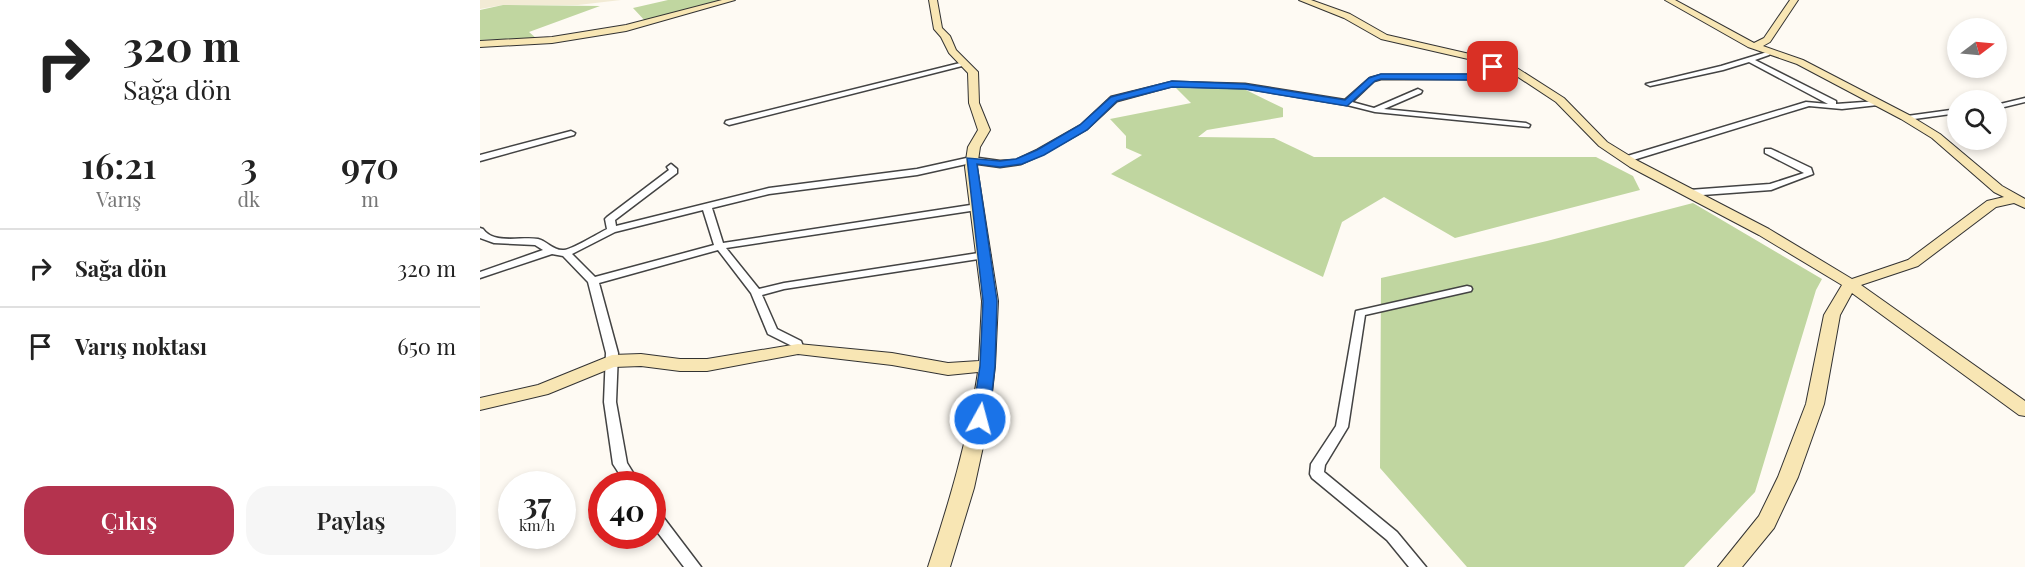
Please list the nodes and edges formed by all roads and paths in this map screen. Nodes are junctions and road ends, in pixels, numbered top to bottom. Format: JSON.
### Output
{"nodes":[{"id":1,"x":730,"y":0,"type":"edge"},
{"id":2,"x":1303,"y":0,"type":"edge"},
{"id":3,"x":1670,"y":0,"type":"edge"},
{"id":4,"x":1794,"y":0,"type":"edge"},
{"id":5,"x":935,"y":2,"type":"edge"},
{"id":6,"x":480,"y":44,"type":"edge"},
{"id":7,"x":1756,"y":46,"type":"junction"},
{"id":8,"x":1767,"y":54,"type":"dead end"},
{"id":9,"x":1750,"y":60,"type":"junction"},
{"id":10,"x":1502,"y":63,"type":"junction"},
{"id":11,"x":964,"y":64,"type":"junction"},
{"id":12,"x":1650,"y":84,"type":"dead end"},
{"id":13,"x":1418,"y":91,"type":"dead end"},
{"id":14,"x":2025,"y":100,"type":"edge"},
{"id":15,"x":1347,"y":103,"type":"junction"},
{"id":16,"x":1878,"y":103,"type":"junction"},
{"id":17,"x":2007,"y":104,"type":"edge"},
{"id":18,"x":1839,"y":106,"type":"junction"},
{"id":19,"x":1375,"y":110,"type":"junction"},
{"id":20,"x":1947,"y":113,"type":"edge"},
{"id":21,"x":1907,"y":118,"type":"junction"},
{"id":22,"x":729,"y":123,"type":"dead end"},
{"id":23,"x":1526,"y":125,"type":"dead end"},
{"id":24,"x":572,"y":132,"type":"dead end"},
{"id":25,"x":1768,"y":151,"type":"dead end"},
{"id":26,"x":480,"y":158,"type":"edge"},
{"id":27,"x":1627,"y":159,"type":"junction"},
{"id":28,"x":971,"y":160,"type":"junction"},
{"id":29,"x":671,"y":167,"type":"dead end"},
{"id":30,"x":1689,"y":193,"type":"junction"},
{"id":31,"x":2020,"y":201,"type":"edge"},
{"id":32,"x":707,"y":206,"type":"junction"},
{"id":33,"x":977,"y":207,"type":"junction"},
{"id":34,"x":612,"y":230,"type":"junction"},
{"id":35,"x":480,"y":231,"type":"edge"},
{"id":36,"x":720,"y":245,"type":"junction"},
{"id":37,"x":551,"y":251,"type":"junction"},
{"id":38,"x":566,"y":253,"type":"junction"},
{"id":39,"x":985,"y":255,"type":"junction"},
{"id":40,"x":480,"y":275,"type":"edge"},
{"id":41,"x":593,"y":281,"type":"junction"},
{"id":42,"x":1850,"y":284,"type":"junction"},
{"id":43,"x":1467,"y":289,"type":"dead end"},
{"id":44,"x":756,"y":293,"type":"junction"},
{"id":45,"x":798,"y":349,"type":"junction"},
{"id":46,"x":612,"y":361,"type":"junction"},
{"id":47,"x":987,"y":366,"type":"junction"},
{"id":48,"x":480,"y":404,"type":"edge"},
{"id":49,"x":2025,"y":410,"type":"edge"},
{"id":50,"x":625,"y":471,"type":"edge"},
{"id":51,"x":666,"y":531,"type":"edge"},
{"id":52,"x":693,"y":567,"type":"edge"},
{"id":53,"x":939,"y":567,"type":"edge"},
{"id":54,"x":1418,"y":567,"type":"edge"},
{"id":55,"x":1729,"y":567,"type":"edge"}],
"edges":[{"from":1,"to":6,"type":"street"},
{"from":2,"to":10,"type":"street"},
{"from":3,"to":7,"type":"street"},
{"from":4,"to":7,"type":"street"},
{"from":5,"to":11,"type":"street"},
{"from":7,"to":16,"type":"street"},
{"from":8,"to":9,"type":"street"},
{"from":9,"to":12,"type":"street"},
{"from":9,"to":18,"type":"street"},
{"from":10,"to":15,"type":"street"},
{"from":10,"to":27,"type":"street"},
{"from":11,"to":22,"type":"street"},
{"from":11,"to":28,"type":"street"},
{"from":13,"to":19,"type":"street"},
{"from":14,"to":17,"type":"street"},
{"from":15,"to":19,"type":"street"},
{"from":15,"to":28,"type":"street"},
{"from":16,"to":18,"type":"street"},
{"from":16,"to":21,"type":"street"},
{"from":18,"to":27,"type":"street"},
{"from":19,"to":23,"type":"street"},
{"from":20,"to":21,"type":"street"},
{"from":21,"to":31,"type":"street"},
{"from":24,"to":26,"type":"street"},
{"from":25,"to":30,"type":"street"},
{"from":27,"to":30,"type":"street"},
{"from":28,"to":32,"type":"street"},
{"from":28,"to":33,"type":"street"},
{"from":29,"to":34,"type":"street"},
{"from":30,"to":42,"type":"street"},
{"from":31,"to":42,"type":"street"},
{"from":32,"to":34,"type":"street"},
{"from":32,"to":36,"type":"street"},
{"from":33,"to":36,"type":"street"},
{"from":33,"to":39,"type":"street"},
{"from":34,"to":38,"type":"street"},
{"from":35,"to":37,"type":"street"},
{"from":36,"to":41,"type":"street"},
{"from":36,"to":44,"type":"street"},
{"from":37,"to":38,"type":"street"},
{"from":37,"to":40,"type":"street"},
{"from":38,"to":41,"type":"street"},
{"from":39,"to":44,"type":"street"},
{"from":39,"to":47,"type":"street"},
{"from":41,"to":46,"type":"street"},
{"from":42,"to":49,"type":"street"},
{"from":42,"to":55,"type":"street"},
{"from":43,"to":54,"type":"street"},
{"from":44,"to":45,"type":"street"},
{"from":45,"to":46,"type":"street"},
{"from":45,"to":47,"type":"street"},
{"from":46,"to":48,"type":"street"},
{"from":46,"to":50,"type":"street"},
{"from":47,"to":53,"type":"street"},
{"from":51,"to":52,"type":"street"}]}
